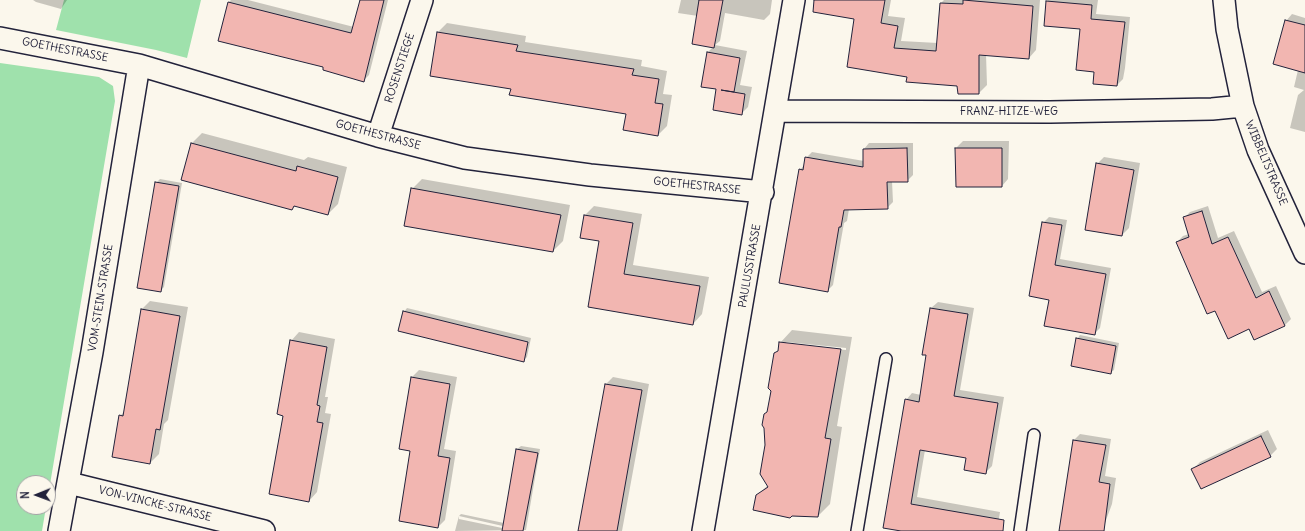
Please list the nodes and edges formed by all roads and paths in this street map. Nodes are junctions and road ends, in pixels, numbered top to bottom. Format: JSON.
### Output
{"nodes":[{"id":1,"x":422,"y":0,"type":"edge"},
{"id":2,"x":794,"y":0,"type":"edge"},
{"id":3,"x":1224,"y":0,"type":"edge"},
{"id":4,"x":0,"y":38,"type":"edge"},
{"id":5,"x":139,"y":65,"type":"junction"},
{"id":6,"x":1243,"y":106,"type":"junction"},
{"id":7,"x":776,"y":111,"type":"junction"},
{"id":8,"x":378,"y":136,"type":"junction"},
{"id":9,"x":762,"y":192,"type":"junction"},
{"id":10,"x":1305,"y":253,"type":"edge"},
{"id":11,"x":886,"y":359,"type":"dead end"},
{"id":12,"x":1034,"y":434,"type":"dead end"},
{"id":13,"x":69,"y":483,"type":"junction"},
{"id":14,"x":60,"y":531,"type":"edge"},
{"id":15,"x":264,"y":531,"type":"edge"},
{"id":16,"x":703,"y":531,"type":"edge"},
{"id":17,"x":857,"y":531,"type":"edge"},
{"id":18,"x":1020,"y":531,"type":"edge"}],
"edges":[{"from":1,"to":8,"type":"street","name":"ROSENSTIEGE"},
{"from":2,"to":7,"type":"street","name":"PAULUSSTRASSE"},
{"from":3,"to":6,"type":"street","name":"WIBBELTSTRASSE"},
{"from":4,"to":5,"type":"street","name":"GOETHESTRASSE"},
{"from":5,"to":8,"type":"street","name":"GOETHESTRASSE"},
{"from":5,"to":13,"type":"street","name":"VOM-STEIN-STRASSE"},
{"from":6,"to":7,"type":"street","name":"FRANZ-HITZE-WEG"},
{"from":6,"to":10,"type":"street","name":"WIBBELTSTRASSE"},
{"from":7,"to":9,"type":"street","name":"PAULUSSTRASSE"},
{"from":8,"to":9,"type":"street","name":"GOETHESTRASSE"},
{"from":9,"to":16,"type":"street","name":"PAULUSSTRASSE"},
{"from":11,"to":17,"type":"lane"},
{"from":12,"to":18,"type":"lane"},
{"from":13,"to":14,"type":"street","name":"VOM-STEIN-STRASSE"},
{"from":13,"to":15,"type":"street","name":"VON-VINCKE-STRASSE"}]}
